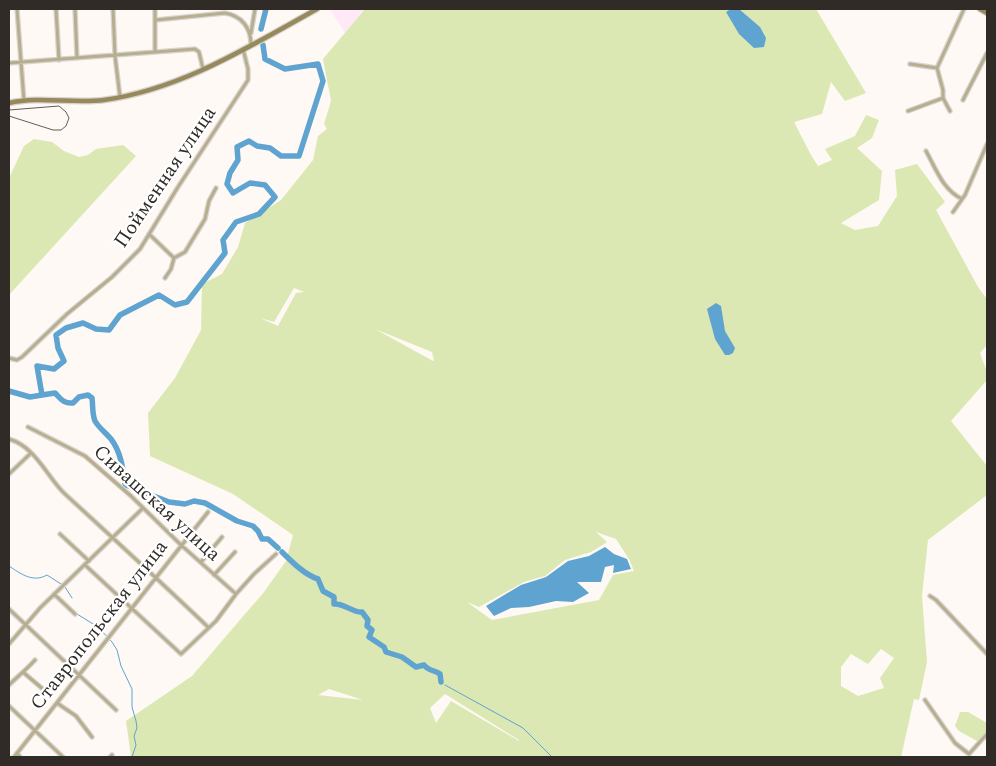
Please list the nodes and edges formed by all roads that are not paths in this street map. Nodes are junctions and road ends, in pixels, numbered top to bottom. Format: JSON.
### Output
{"nodes":[{"id":1,"x":17,"y":9,"type":"edge"},
{"id":2,"x":56,"y":9,"type":"edge"},
{"id":3,"x":75,"y":9,"type":"edge"},
{"id":4,"x":113,"y":9,"type":"edge"},
{"id":5,"x":155,"y":9,"type":"edge"},
{"id":6,"x":255,"y":9,"type":"edge"},
{"id":7,"x":317,"y":9,"type":"edge"},
{"id":8,"x":964,"y":9,"type":"edge"},
{"id":9,"x":980,"y":9,"type":"edge"},
{"id":10,"x":987,"y":13,"type":"edge"},
{"id":11,"x":156,"y":20,"type":"junction"},
{"id":12,"x":251,"y":34,"type":"junction"},
{"id":13,"x":251,"y":45,"type":"junction"},
{"id":14,"x":243,"y":49,"type":"junction"},
{"id":15,"x":155,"y":52,"type":"junction"},
{"id":16,"x":987,"y":52,"type":"edge"},
{"id":17,"x":115,"y":56,"type":"junction"},
{"id":18,"x":77,"y":58,"type":"junction"},
{"id":19,"x":58,"y":60,"type":"junction"},
{"id":20,"x":22,"y":62,"type":"junction"},
{"id":21,"x":9,"y":63,"type":"edge"},
{"id":22,"x":910,"y":64,"type":"dead end"},
{"id":23,"x":937,"y":68,"type":"junction"},
{"id":24,"x":203,"y":69,"type":"junction"},
{"id":25,"x":120,"y":97,"type":"junction"},
{"id":26,"x":943,"y":98,"type":"junction"},
{"id":27,"x":24,"y":100,"type":"junction"},
{"id":28,"x":963,"y":100,"type":"dead end"},
{"id":29,"x":9,"y":103,"type":"edge"},
{"id":30,"x":908,"y":111,"type":"dead end"},
{"id":31,"x":950,"y":111,"type":"dead end"},
{"id":32,"x":987,"y":144,"type":"edge"},
{"id":33,"x":926,"y":151,"type":"dead end"},
{"id":34,"x":216,"y":188,"type":"dead end"},
{"id":35,"x":962,"y":199,"type":"junction"},
{"id":36,"x":953,"y":212,"type":"dead end"},
{"id":37,"x":149,"y":234,"type":"junction"},
{"id":38,"x":174,"y":258,"type":"junction"},
{"id":39,"x":165,"y":278,"type":"dead end"},
{"id":40,"x":9,"y":358,"type":"edge"},
{"id":41,"x":28,"y":427,"type":"dead end"},
{"id":42,"x":9,"y":439,"type":"edge"},
{"id":43,"x":32,"y":453,"type":"junction"},
{"id":44,"x":9,"y":474,"type":"edge"},
{"id":45,"x":143,"y":508,"type":"junction"},
{"id":46,"x":208,"y":512,"type":"dead end"},
{"id":47,"x":60,"y":534,"type":"dead end"},
{"id":48,"x":222,"y":537,"type":"dead end"},
{"id":49,"x":113,"y":538,"type":"junction"},
{"id":50,"x":181,"y":545,"type":"junction"},
{"id":51,"x":235,"y":552,"type":"dead end"},
{"id":52,"x":276,"y":554,"type":"dead end"},
{"id":53,"x":89,"y":561,"type":"junction"},
{"id":54,"x":201,"y":562,"type":"junction"},
{"id":55,"x":84,"y":566,"type":"junction"},
{"id":56,"x":214,"y":575,"type":"junction"},
{"id":57,"x":156,"y":577,"type":"junction"},
{"id":58,"x":54,"y":594,"type":"junction"},
{"id":59,"x":236,"y":594,"type":"junction"},
{"id":60,"x":930,"y":596,"type":"dead end"},
{"id":61,"x":9,"y":609,"type":"edge"},
{"id":62,"x":132,"y":609,"type":"junction"},
{"id":63,"x":75,"y":614,"type":"dead end"},
{"id":64,"x":25,"y":625,"type":"junction"},
{"id":65,"x":208,"y":627,"type":"junction"},
{"id":66,"x":9,"y":644,"type":"edge"},
{"id":67,"x":987,"y":654,"type":"edge"},
{"id":68,"x":35,"y":660,"type":"dead end"},
{"id":69,"x":24,"y":673,"type":"junction"},
{"id":70,"x":79,"y":676,"type":"junction"},
{"id":71,"x":9,"y":685,"type":"edge"},
{"id":72,"x":44,"y":690,"type":"dead end"},
{"id":73,"x":925,"y":700,"type":"dead end"},
{"id":74,"x":57,"y":704,"type":"junction"},
{"id":75,"x":9,"y":706,"type":"edge"},
{"id":76,"x":116,"y":710,"type":"dead end"},
{"id":77,"x":34,"y":731,"type":"junction"},
{"id":78,"x":987,"y":734,"type":"edge"},
{"id":79,"x":92,"y":737,"type":"dead end"},
{"id":80,"x":17,"y":753,"type":"junction"},
{"id":81,"x":968,"y":754,"type":"junction"},
{"id":82,"x":14,"y":757,"type":"edge"},
{"id":83,"x":20,"y":757,"type":"edge"},
{"id":84,"x":63,"y":757,"type":"edge"},
{"id":85,"x":972,"y":757,"type":"edge"}],
"edges":[{"from":1,"to":20,"type":"street"},
{"from":2,"to":19,"type":"street"},
{"from":3,"to":18,"type":"street"},
{"from":4,"to":17,"type":"street"},
{"from":5,"to":11,"type":"street"},
{"from":6,"to":12,"type":"street"},
{"from":7,"to":13,"type":"street"},
{"from":8,"to":23,"type":"street"},
{"from":9,"to":10,"type":"street"},
{"from":11,"to":12,"type":"street"},
{"from":11,"to":15,"type":"street"},
{"from":12,"to":13,"type":"street"},
{"from":13,"to":14,"type":"street"},
{"from":14,"to":24,"type":"street"},
{"from":14,"to":37,"type":"street","name":"Пойменная улица"},
{"from":15,"to":17,"type":"street"},
{"from":15,"to":24,"type":"street"},
{"from":16,"to":28,"type":"street"},
{"from":17,"to":18,"type":"street"},
{"from":17,"to":25,"type":"street"},
{"from":18,"to":19,"type":"street"},
{"from":19,"to":20,"type":"street"},
{"from":20,"to":21,"type":"street"},
{"from":20,"to":27,"type":"street"},
{"from":22,"to":23,"type":"street"},
{"from":23,"to":26,"type":"street"},
{"from":24,"to":25,"type":"street"},
{"from":25,"to":27,"type":"street"},
{"from":26,"to":30,"type":"street"},
{"from":26,"to":31,"type":"street"},
{"from":27,"to":29,"type":"street"},
{"from":32,"to":35,"type":"street"},
{"from":33,"to":35,"type":"street"},
{"from":34,"to":38,"type":"street"},
{"from":35,"to":36,"type":"street"},
{"from":37,"to":38,"type":"street"},
{"from":37,"to":40,"type":"street","name":"Пойменная улица"},
{"from":38,"to":39,"type":"street"},
{"from":41,"to":45,"type":"street","name":"Сивашская улица"},
{"from":42,"to":43,"type":"street"},
{"from":43,"to":44,"type":"street"},
{"from":43,"to":49,"type":"street"},
{"from":45,"to":49,"type":"street"},
{"from":45,"to":50,"type":"street","name":"Сивашская улица"},
{"from":46,"to":50,"type":"street","name":"Ставропольская улица"},
{"from":47,"to":53,"type":"street"},
{"from":48,"to":54,"type":"street"},
{"from":49,"to":53,"type":"street"},
{"from":49,"to":57,"type":"street"},
{"from":50,"to":54,"type":"street","name":"Сивашская улица"},
{"from":50,"to":57,"type":"street","name":"Ставропольская улица"},
{"from":51,"to":56,"type":"street"},
{"from":52,"to":59,"type":"street"},
{"from":53,"to":55,"type":"street"},
{"from":54,"to":56,"type":"street","name":"Сивашская улица"},
{"from":55,"to":58,"type":"street"},
{"from":55,"to":62,"type":"street"},
{"from":56,"to":59,"type":"street","name":"Сивашская улица"},
{"from":57,"to":62,"type":"street","name":"Ставропольская улица"},
{"from":57,"to":65,"type":"street"},
{"from":58,"to":63,"type":"street"},
{"from":58,"to":64,"type":"street"},
{"from":59,"to":65,"type":"street"},
{"from":60,"to":67,"type":"street"},
{"from":61,"to":64,"type":"street"},
{"from":62,"to":65,"type":"street"},
{"from":62,"to":70,"type":"street","name":"Ставропольская улица"},
{"from":64,"to":66,"type":"street"},
{"from":64,"to":70,"type":"street"},
{"from":68,"to":69,"type":"street"},
{"from":69,"to":71,"type":"street"},
{"from":69,"to":72,"type":"street"},
{"from":70,"to":74,"type":"street","name":"Ставропольская улица"},
{"from":70,"to":76,"type":"street"},
{"from":73,"to":81,"type":"street"},
{"from":74,"to":77,"type":"street","name":"Ставропольская улица"},
{"from":74,"to":79,"type":"street"},
{"from":75,"to":77,"type":"street"},
{"from":77,"to":80,"type":"street","name":"Ставропольская улица"},
{"from":77,"to":84,"type":"street"},
{"from":78,"to":81,"type":"street"},
{"from":80,"to":82,"type":"street","name":"Ставропольская улица"},
{"from":80,"to":83,"type":"street"},
{"from":81,"to":85,"type":"street"}]}
